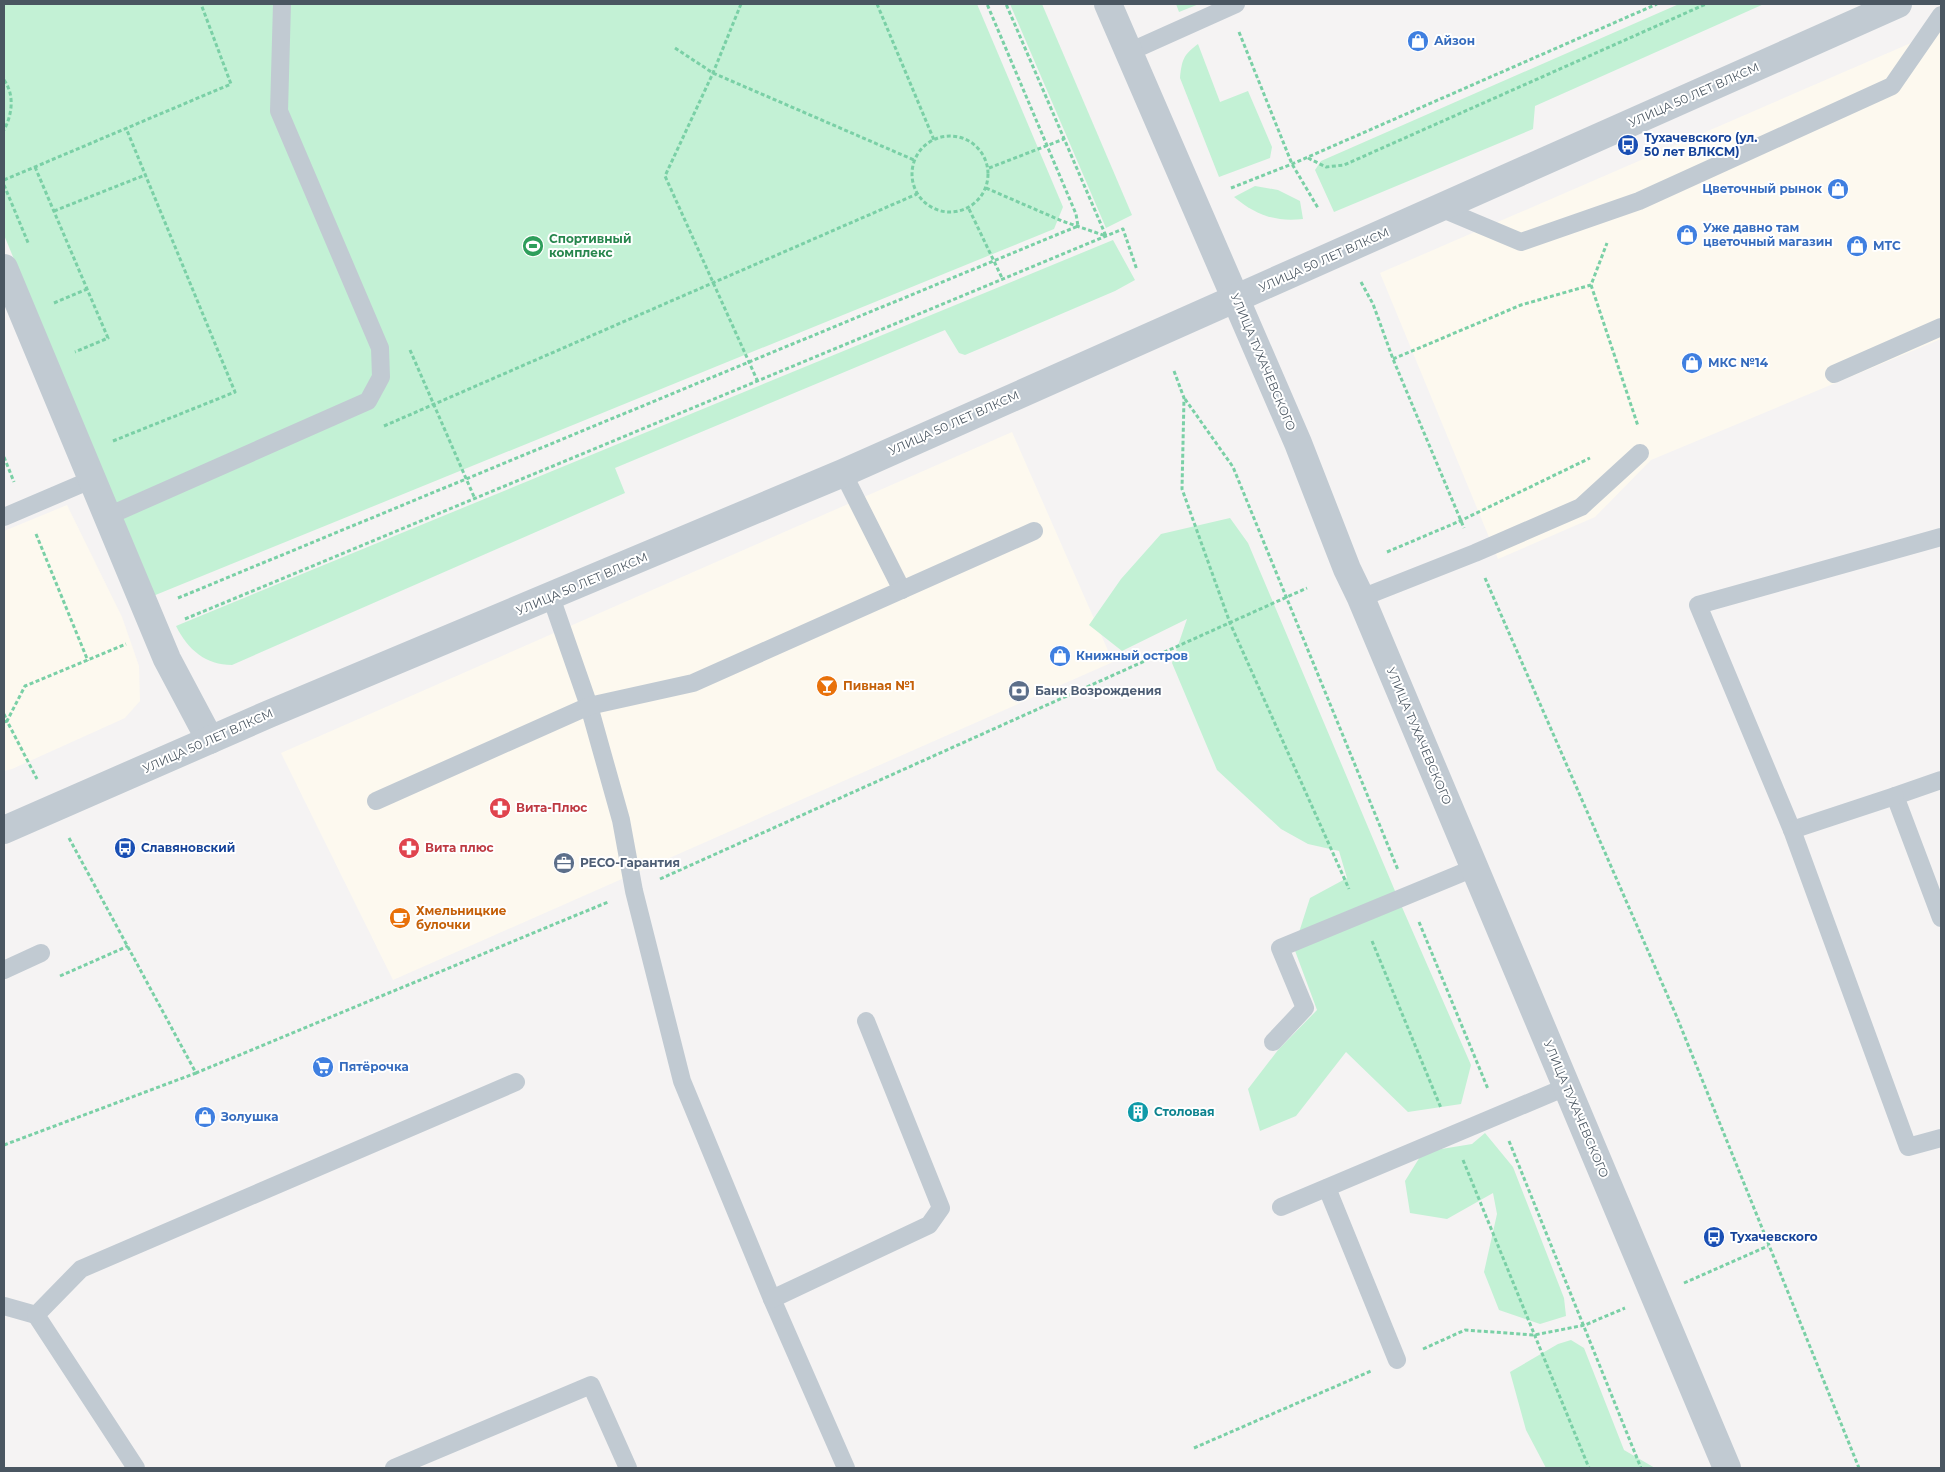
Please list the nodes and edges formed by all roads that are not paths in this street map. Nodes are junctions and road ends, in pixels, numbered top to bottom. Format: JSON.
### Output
{"nodes":[{"id":1,"x":282,"y":4,"type":"edge"},
{"id":2,"x":1108,"y":4,"type":"edge"},
{"id":3,"x":1898,"y":4,"type":"edge"},
{"id":4,"x":1232,"y":5,"type":"edge"},
{"id":5,"x":1941,"y":15,"type":"edge"},
{"id":6,"x":1129,"y":52,"type":"junction"},
{"id":7,"x":1440,"y":208,"type":"junction"},
{"id":8,"x":4,"y":268,"type":"edge"},
{"id":9,"x":1236,"y":299,"type":"junction"},
{"id":10,"x":1941,"y":327,"type":"edge"},
{"id":11,"x":1834,"y":374,"type":"dead end"},
{"id":12,"x":1640,"y":453,"type":"dead end"},
{"id":13,"x":843,"y":473,"type":"junction"},
{"id":14,"x":93,"y":479,"type":"junction"},
{"id":15,"x":108,"y":516,"type":"junction"},
{"id":16,"x":4,"y":517,"type":"edge"},
{"id":17,"x":1034,"y":531,"type":"dead end"},
{"id":18,"x":1941,"y":538,"type":"edge"},
{"id":19,"x":902,"y":590,"type":"junction"},
{"id":20,"x":552,"y":597,"type":"junction"},
{"id":21,"x":1361,"y":598,"type":"junction"},
{"id":22,"x":589,"y":706,"type":"junction"},
{"id":23,"x":210,"y":740,"type":"junction"},
{"id":24,"x":1941,"y":780,"type":"edge"},
{"id":25,"x":1896,"y":796,"type":"junction"},
{"id":26,"x":376,"y":801,"type":"dead end"},
{"id":27,"x":4,"y":830,"type":"edge"},
{"id":28,"x":1792,"y":830,"type":"junction"},
{"id":29,"x":1474,"y":868,"type":"junction"},
{"id":30,"x":1941,"y":918,"type":"edge"},
{"id":31,"x":41,"y":952,"type":"dead end"},
{"id":32,"x":4,"y":970,"type":"edge"},
{"id":33,"x":866,"y":1021,"type":"dead end"},
{"id":34,"x":1273,"y":1042,"type":"dead end"},
{"id":35,"x":516,"y":1082,"type":"dead end"},
{"id":36,"x":1566,"y":1086,"type":"junction"},
{"id":37,"x":1941,"y":1138,"type":"edge"},
{"id":38,"x":1327,"y":1188,"type":"junction"},
{"id":39,"x":1281,"y":1207,"type":"dead end"},
{"id":40,"x":772,"y":1300,"type":"junction"},
{"id":41,"x":4,"y":1306,"type":"edge"},
{"id":42,"x":36,"y":1315,"type":"junction"},
{"id":43,"x":1397,"y":1360,"type":"road end"},
{"id":44,"x":136,"y":1468,"type":"edge"},
{"id":45,"x":394,"y":1468,"type":"edge"},
{"id":46,"x":628,"y":1468,"type":"edge"},
{"id":47,"x":846,"y":1468,"type":"edge"},
{"id":48,"x":1727,"y":1468,"type":"edge"}],
"edges":[{"from":1,"to":15,"type":"lane"},
{"from":2,"to":6,"type":"street","name":"УЛИЦА ТУХАЧЕВСКОГО"},
{"from":3,"to":7,"type":"street","name":"УЛИЦА 50 ЛЕТ ВЛКСМ"},
{"from":4,"to":6,"type":"lane"},
{"from":5,"to":7,"type":"lane"},
{"from":6,"to":9,"type":"street","name":"УЛИЦА ТУХАЧЕВСКОГО"},
{"from":7,"to":9,"type":"street","name":"УЛИЦА 50 ЛЕТ ВЛКСМ"},
{"from":8,"to":14,"type":"street"},
{"from":9,"to":13,"type":"street","name":"УЛИЦА 50 ЛЕТ ВЛКСМ"},
{"from":9,"to":21,"type":"street","name":"УЛИЦА ТУХАЧЕВСКОГО"},
{"from":10,"to":11,"type":"lane"},
{"from":12,"to":21,"type":"lane"},
{"from":13,"to":19,"type":"lane"},
{"from":13,"to":20,"type":"street","name":"УЛИЦА 50 ЛЕТ ВЛКСМ"},
{"from":14,"to":15,"type":"street"},
{"from":14,"to":16,"type":"lane"},
{"from":15,"to":23,"type":"street"},
{"from":17,"to":19,"type":"lane"},
{"from":18,"to":28,"type":"lane"},
{"from":19,"to":22,"type":"lane"},
{"from":20,"to":22,"type":"lane"},
{"from":20,"to":23,"type":"street","name":"УЛИЦА 50 ЛЕТ ВЛКСМ"},
{"from":21,"to":29,"type":"street","name":"УЛИЦА ТУХАЧЕВСКОГО"},
{"from":22,"to":26,"type":"lane"},
{"from":22,"to":40,"type":"lane"},
{"from":23,"to":27,"type":"street","name":"УЛИЦА 50 ЛЕТ ВЛКСМ"},
{"from":24,"to":25,"type":"lane"},
{"from":25,"to":28,"type":"lane"},
{"from":25,"to":30,"type":"lane"},
{"from":28,"to":37,"type":"lane"},
{"from":29,"to":34,"type":"lane"},
{"from":29,"to":36,"type":"street","name":"УЛИЦА ТУХАЧЕВСКОГО"},
{"from":31,"to":32,"type":"lane"},
{"from":33,"to":40,"type":"lane"},
{"from":35,"to":42,"type":"lane"},
{"from":36,"to":38,"type":"lane"},
{"from":36,"to":48,"type":"street","name":"УЛИЦА ТУХАЧЕВСКОГО"},
{"from":38,"to":39,"type":"lane"},
{"from":38,"to":43,"type":"lane"},
{"from":40,"to":47,"type":"lane"},
{"from":41,"to":42,"type":"lane"},
{"from":42,"to":44,"type":"lane"},
{"from":45,"to":46,"type":"lane"}]}
